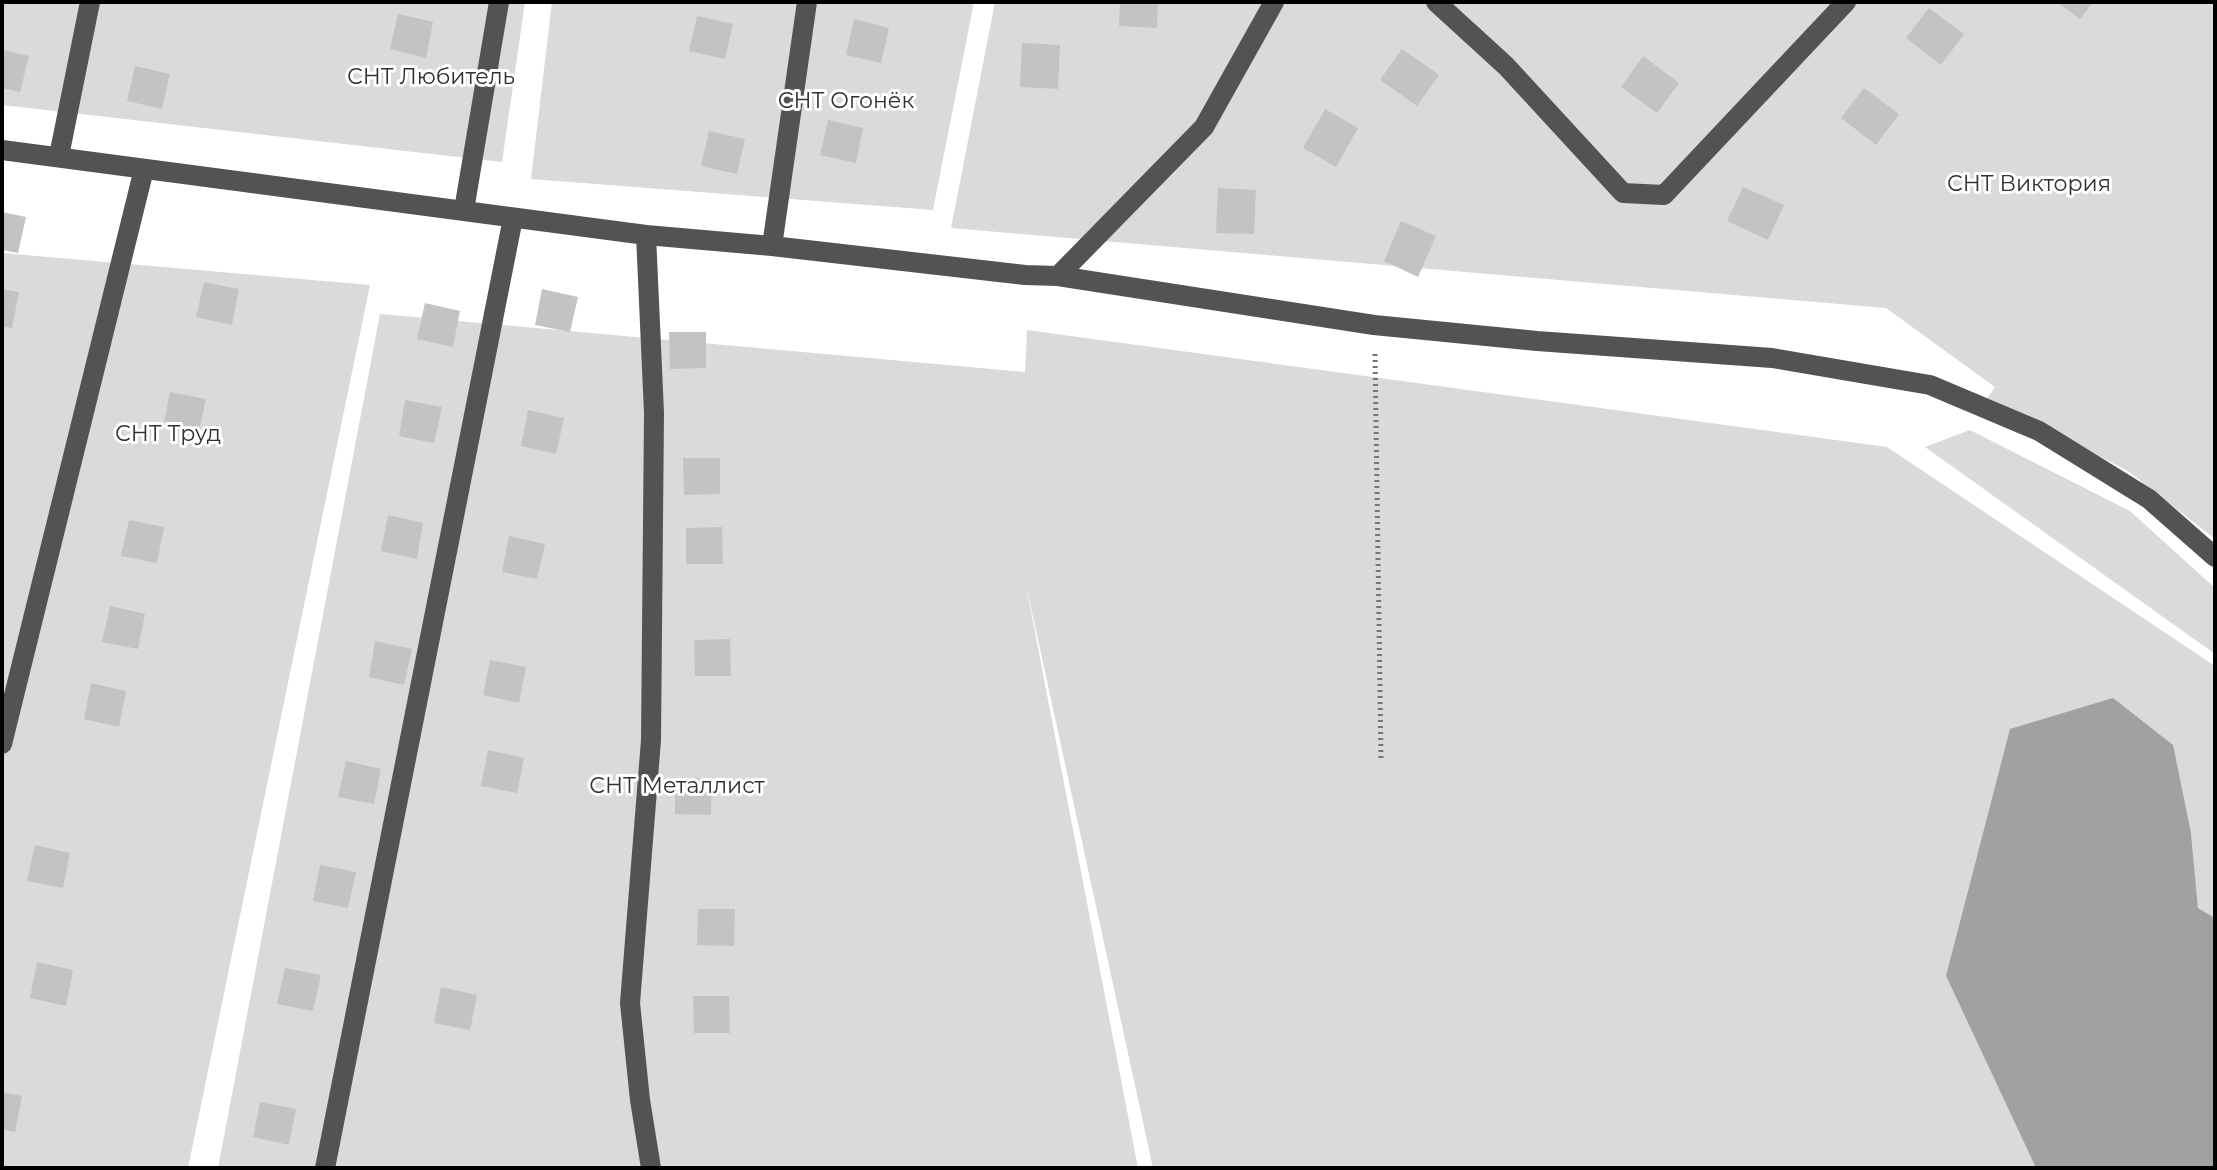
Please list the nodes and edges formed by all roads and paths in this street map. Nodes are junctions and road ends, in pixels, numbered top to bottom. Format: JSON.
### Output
{"nodes":[{"id":1,"x":90,"y":2,"type":"edge"},
{"id":2,"x":499,"y":2,"type":"edge"},
{"id":3,"x":807,"y":2,"type":"edge"},
{"id":4,"x":1274,"y":2,"type":"edge"},
{"id":5,"x":1436,"y":2,"type":"edge"},
{"id":6,"x":1846,"y":2,"type":"edge"},
{"id":7,"x":2,"y":150,"type":"edge"},
{"id":8,"x":59,"y":156,"type":"junction"},
{"id":9,"x":144,"y":169,"type":"junction"},
{"id":10,"x":464,"y":210,"type":"junction"},
{"id":11,"x":513,"y":218,"type":"junction"},
{"id":12,"x":646,"y":235,"type":"junction"},
{"id":13,"x":772,"y":246,"type":"junction"},
{"id":14,"x":1058,"y":276,"type":"junction"},
{"id":15,"x":1374,"y":325,"type":"junction"},
{"id":16,"x":2215,"y":557,"type":"edge"},
{"id":17,"x":2,"y":744,"type":"edge"},
{"id":18,"x":1381,"y":758,"type":"dead end"},
{"id":19,"x":325,"y":1168,"type":"edge"},
{"id":20,"x":651,"y":1168,"type":"edge"}],
"edges":[{"from":1,"to":8,"type":"street"},
{"from":2,"to":10,"type":"street"},
{"from":3,"to":13,"type":"street"},
{"from":4,"to":14,"type":"street"},
{"from":5,"to":6,"type":"street"},
{"from":7,"to":8,"type":"street"},
{"from":8,"to":9,"type":"street"},
{"from":9,"to":10,"type":"street"},
{"from":9,"to":17,"type":"street"},
{"from":10,"to":11,"type":"street"},
{"from":11,"to":12,"type":"street"},
{"from":11,"to":19,"type":"street"},
{"from":12,"to":13,"type":"street"},
{"from":12,"to":20,"type":"street"},
{"from":13,"to":14,"type":"street"},
{"from":14,"to":15,"type":"street"},
{"from":15,"to":16,"type":"street"},
{"from":15,"to":18,"type":"path"}]}
